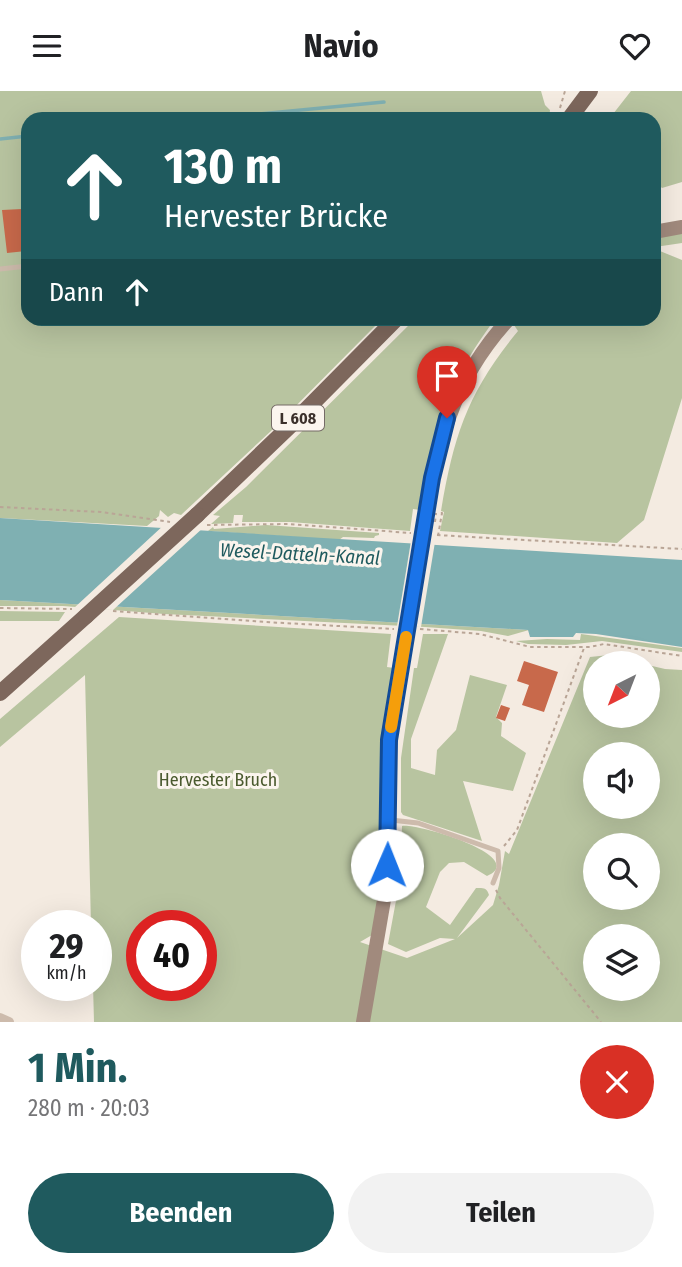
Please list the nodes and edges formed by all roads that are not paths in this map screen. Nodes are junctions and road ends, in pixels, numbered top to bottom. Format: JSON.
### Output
{"nodes":[{"id":1,"x":590,"y":91,"type":"edge"},
{"id":2,"x":570,"y":112,"type":"edge"},
{"id":3,"x":682,"y":227,"type":"edge"},
{"id":4,"x":661,"y":231,"type":"edge"},
{"id":5,"x":21,"y":267,"type":"edge"},
{"id":6,"x":0,"y":269,"type":"edge"},
{"id":7,"x":389,"y":326,"type":"edge"},
{"id":8,"x":504,"y":326,"type":"edge"},
{"id":9,"x":0,"y":693,"type":"edge"},
{"id":10,"x":388,"y":820,"type":"junction"},
{"id":11,"x":493,"y":883,"type":"road end"},
{"id":12,"x":0,"y":1018,"type":"edge"},
{"id":13,"x":9,"y":1022,"type":"edge"},
{"id":14,"x":363,"y":1022,"type":"edge"}],
"edges":[{"from":1,"to":2,"type":"main road"},
{"from":3,"to":4,"type":"street"},
{"from":5,"to":6,"type":"lane"},
{"from":7,"to":9,"type":"main road","number":"L 608","bridge":true},
{"from":8,"to":10,"type":"street","bridge":true},
{"from":10,"to":11,"type":"lane"},
{"from":10,"to":14,"type":"street"},
{"from":12,"to":13,"type":"street"}]}
